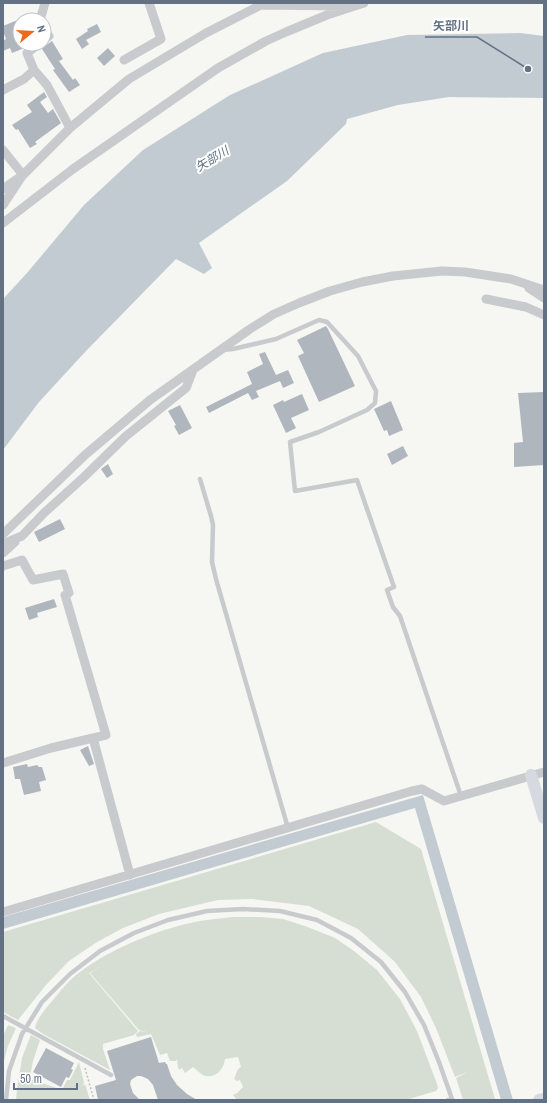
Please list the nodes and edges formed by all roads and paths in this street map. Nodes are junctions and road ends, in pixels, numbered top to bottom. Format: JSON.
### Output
{"nodes":[{"id":1,"x":149,"y":3,"type":"edge"},
{"id":2,"x":364,"y":3,"type":"edge"},
{"id":3,"x":261,"y":4,"type":"edge"},
{"id":4,"x":352,"y":6,"type":"junction"},
{"id":5,"x":28,"y":52,"type":"edge"},
{"id":6,"x":124,"y":60,"type":"dead end"},
{"id":7,"x":34,"y":70,"type":"junction"},
{"id":8,"x":3,"y":90,"type":"edge"},
{"id":9,"x":70,"y":128,"type":"junction"},
{"id":10,"x":3,"y":150,"type":"edge"},
{"id":11,"x":23,"y":175,"type":"junction"},
{"id":12,"x":3,"y":188,"type":"edge"},
{"id":13,"x":3,"y":205,"type":"edge"},
{"id":14,"x":3,"y":223,"type":"edge"},
{"id":15,"x":520,"y":282,"type":"junction"},
{"id":16,"x":544,"y":290,"type":"edge"},
{"id":17,"x":544,"y":298,"type":"edge"},
{"id":18,"x":486,"y":299,"type":"dead end"},
{"id":19,"x":544,"y":315,"type":"edge"},
{"id":20,"x":221,"y":350,"type":"junction"},
{"id":21,"x":194,"y":369,"type":"junction"},
{"id":22,"x":200,"y":479,"type":"dead end"},
{"id":23,"x":3,"y":534,"type":"edge"},
{"id":24,"x":22,"y":536,"type":"junction"},
{"id":25,"x":3,"y":544,"type":"edge"},
{"id":26,"x":3,"y":553,"type":"edge"},
{"id":27,"x":3,"y":566,"type":"edge"},
{"id":28,"x":89,"y":739,"type":"junction"},
{"id":29,"x":3,"y":762,"type":"edge"},
{"id":30,"x":544,"y":772,"type":"edge"},
{"id":31,"x":531,"y":775,"type":"junction"},
{"id":32,"x":461,"y":796,"type":"junction"},
{"id":33,"x":544,"y":818,"type":"edge"},
{"id":34,"x":288,"y":828,"type":"junction"},
{"id":35,"x":130,"y":875,"type":"junction"},
{"id":36,"x":3,"y":912,"type":"edge"},
{"id":37,"x":3,"y":1016,"type":"edge"},
{"id":38,"x":26,"y":1028,"type":"junction"},
{"id":39,"x":82,"y":1059,"type":"junction"},
{"id":40,"x":111,"y":1075,"type":"dead end"},
{"id":41,"x":544,"y":1099,"type":"edge"},
{"id":42,"x":6,"y":1100,"type":"edge"},
{"id":43,"x":94,"y":1100,"type":"edge"},
{"id":44,"x":448,"y":1100,"type":"edge"},
{"id":45,"x":540,"y":1100,"type":"edge"}],
"edges":[{"from":1,"to":6,"type":"street"},
{"from":2,"to":4,"type":"street"},
{"from":3,"to":4,"type":"street"},
{"from":3,"to":9,"type":"street"},
{"from":4,"to":14,"type":"street"},
{"from":5,"to":7,"type":"street"},
{"from":7,"to":8,"type":"street"},
{"from":7,"to":9,"type":"street"},
{"from":9,"to":11,"type":"street"},
{"from":10,"to":11,"type":"street"},
{"from":11,"to":12,"type":"street"},
{"from":11,"to":13,"type":"street"},
{"from":15,"to":16,"type":"street"},
{"from":15,"to":17,"type":"street"},
{"from":15,"to":20,"type":"street"},
{"from":18,"to":19,"type":"street"},
{"from":20,"to":21,"type":"street"},
{"from":20,"to":32,"type":"lane"},
{"from":21,"to":23,"type":"street"},
{"from":21,"to":24,"type":"street"},
{"from":22,"to":34,"type":"lane"},
{"from":24,"to":25,"type":"street"},
{"from":24,"to":26,"type":"street"},
{"from":27,"to":28,"type":"street"},
{"from":28,"to":29,"type":"street"},
{"from":28,"to":35,"type":"street"},
{"from":30,"to":31,"type":"street"},
{"from":31,"to":32,"type":"street"},
{"from":31,"to":33,"type":"street"},
{"from":32,"to":34,"type":"street"},
{"from":34,"to":35,"type":"street"},
{"from":35,"to":36,"type":"street"},
{"from":37,"to":38,"type":"lane"},
{"from":38,"to":39,"type":"lane"},
{"from":38,"to":42,"type":"lane"},
{"from":38,"to":44,"type":"lane"},
{"from":39,"to":40,"type":"lane"},
{"from":39,"to":43,"type":"path"},
{"from":41,"to":45,"type":"street"}]}
